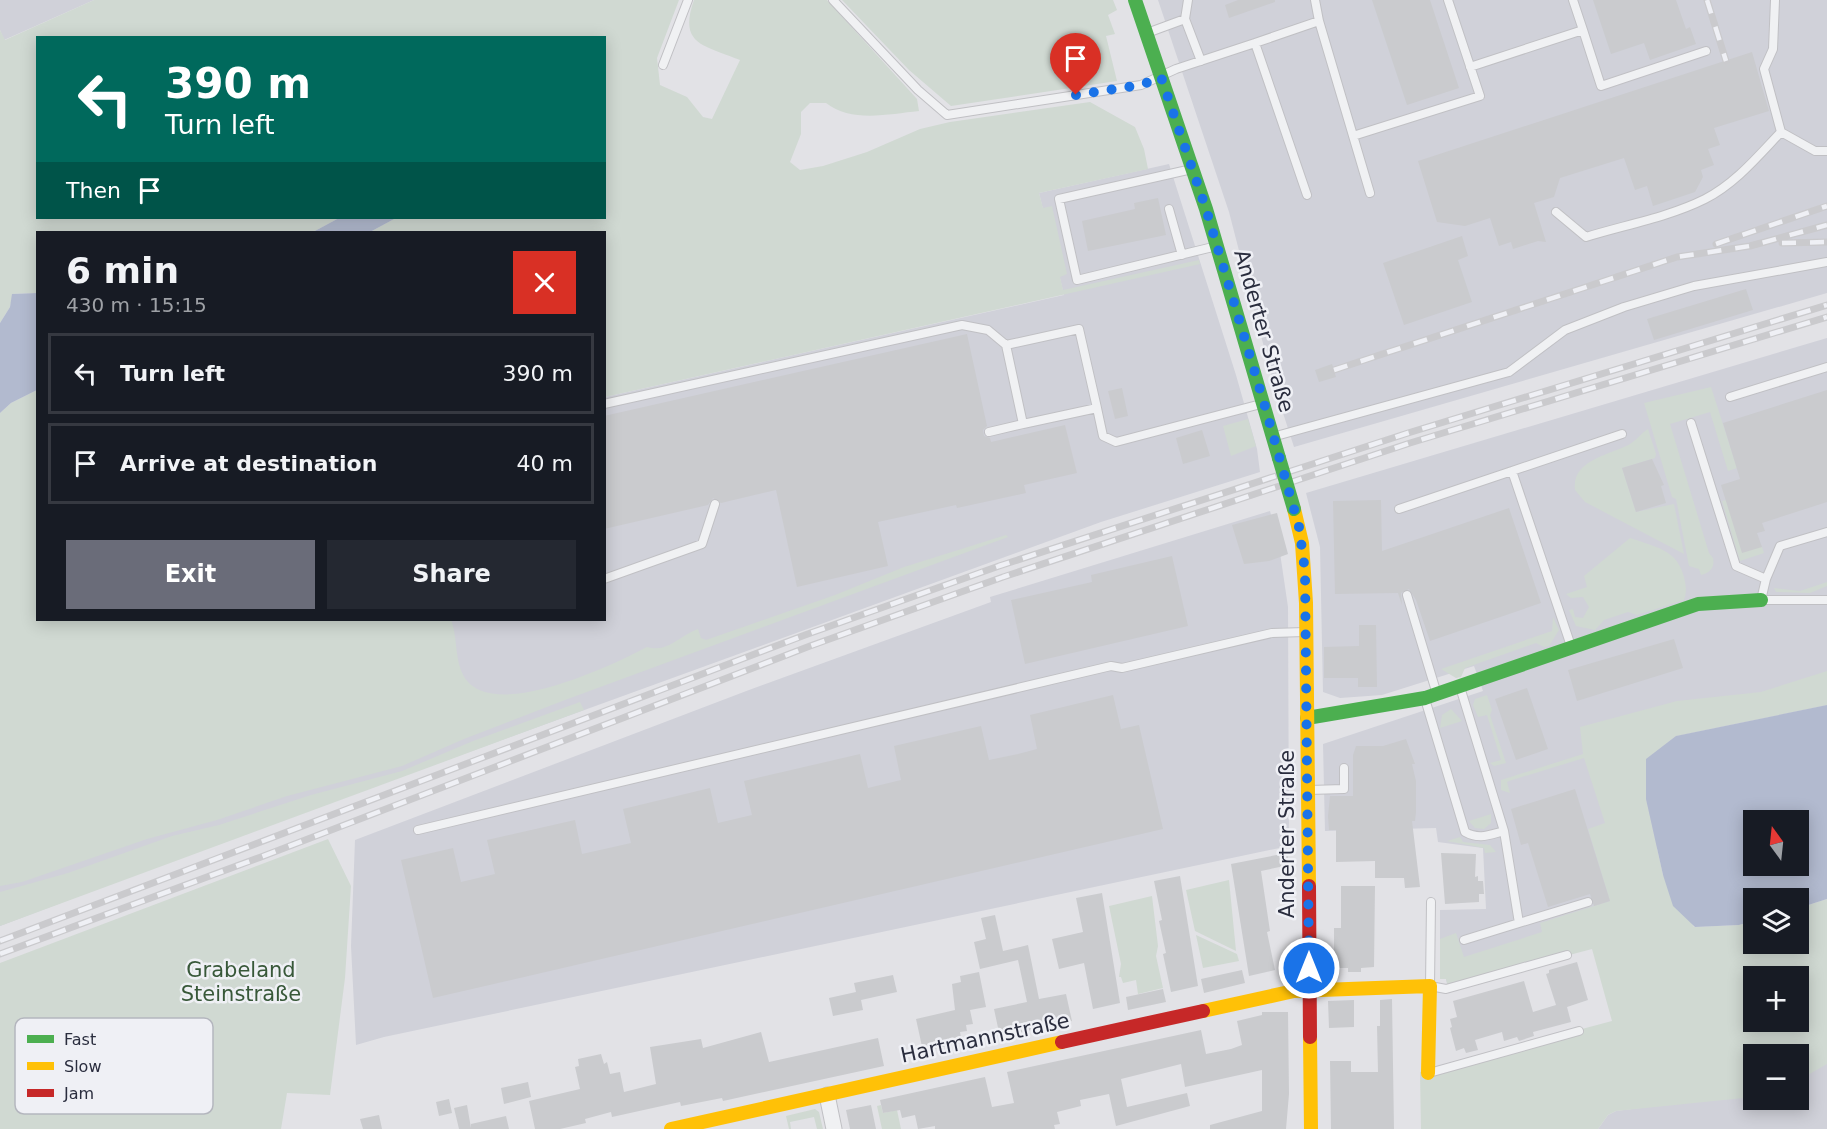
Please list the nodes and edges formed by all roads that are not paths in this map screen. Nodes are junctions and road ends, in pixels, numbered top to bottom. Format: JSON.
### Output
{"nodes":[{"id":1,"x":688,"y":0,"type":"edge"},
{"id":2,"x":832,"y":0,"type":"edge"},
{"id":3,"x":1135,"y":0,"type":"edge"},
{"id":4,"x":1188,"y":0,"type":"edge"},
{"id":5,"x":1316,"y":0,"type":"edge"},
{"id":6,"x":1448,"y":0,"type":"edge"},
{"id":7,"x":1573,"y":0,"type":"edge"},
{"id":8,"x":1775,"y":0,"type":"edge"},
{"id":9,"x":1185,"y":19,"type":"junction"},
{"id":10,"x":1319,"y":21,"type":"junction"},
{"id":11,"x":1583,"y":30,"type":"junction"},
{"id":12,"x":1146,"y":33,"type":"junction"},
{"id":13,"x":1255,"y":43,"type":"junction"},
{"id":14,"x":1706,"y":51,"type":"dead end"},
{"id":15,"x":1201,"y":61,"type":"junction"},
{"id":16,"x":663,"y":65,"type":"dead end"},
{"id":17,"x":1470,"y":68,"type":"junction"},
{"id":18,"x":1161,"y":77,"type":"junction"},
{"id":19,"x":1781,"y":132,"type":"junction"},
{"id":20,"x":1353,"y":136,"type":"junction"},
{"id":21,"x":1827,"y":151,"type":"edge"},
{"id":22,"x":1193,"y":169,"type":"junction"},
{"id":23,"x":1370,"y":192,"type":"dead end"},
{"id":24,"x":1307,"y":195,"type":"dead end"},
{"id":25,"x":1169,"y":209,"type":"dead end"},
{"id":26,"x":1556,"y":212,"type":"dead end"},
{"id":27,"x":1218,"y":246,"type":"junction"},
{"id":28,"x":1182,"y":255,"type":"junction"},
{"id":29,"x":1827,"y":262,"type":"edge"},
{"id":30,"x":1006,"y":345,"type":"junction"},
{"id":31,"x":1827,"y":367,"type":"edge"},
{"id":32,"x":1730,"y":397,"type":"dead end"},
{"id":33,"x":1264,"y":403,"type":"junction"},
{"id":34,"x":606,"y":404,"type":"edge"},
{"id":35,"x":1097,"y":408,"type":"junction"},
{"id":36,"x":1692,"y":423,"type":"dead end"},
{"id":37,"x":1023,"y":424,"type":"junction"},
{"id":38,"x":988,"y":432,"type":"dead end"},
{"id":39,"x":1622,"y":434,"type":"dead end"},
{"id":40,"x":1273,"y":437,"type":"junction"},
{"id":41,"x":1512,"y":471,"type":"junction"},
{"id":42,"x":715,"y":504,"type":"dead end"},
{"id":43,"x":1400,"y":509,"type":"dead end"},
{"id":44,"x":1827,"y":532,"type":"edge"},
{"id":45,"x":606,"y":578,"type":"edge"},
{"id":46,"x":1766,"y":579,"type":"junction"},
{"id":47,"x":1407,"y":596,"type":"dead end"},
{"id":48,"x":1761,"y":600,"type":"junction"},
{"id":49,"x":1827,"y":600,"type":"edge"},
{"id":50,"x":1306,"y":632,"type":"junction"},
{"id":51,"x":1571,"y":648,"type":"junction"},
{"id":52,"x":1460,"y":686,"type":"junction"},
{"id":53,"x":1431,"y":696,"type":"junction"},
{"id":54,"x":1307,"y":718,"type":"junction"},
{"id":55,"x":1344,"y":768,"type":"dead end"},
{"id":56,"x":1308,"y":790,"type":"junction"},
{"id":57,"x":418,"y":830,"type":"dead end"},
{"id":58,"x":1504,"y":831,"type":"junction"},
{"id":59,"x":1431,"y":902,"type":"dead end"},
{"id":60,"x":1588,"y":902,"type":"dead end"},
{"id":61,"x":1519,"y":923,"type":"junction"},
{"id":62,"x":1464,"y":940,"type":"dead end"},
{"id":63,"x":1567,"y":955,"type":"dead end"},
{"id":64,"x":1430,"y":986,"type":"junction"},
{"id":65,"x":1309,"y":990,"type":"junction"},
{"id":66,"x":1579,"y":1031,"type":"dead end"},
{"id":67,"x":1428,"y":1073,"type":"joint"},
{"id":68,"x":827,"y":1095,"type":"junction"},
{"id":69,"x":670,"y":1129,"type":"edge"},
{"id":70,"x":834,"y":1129,"type":"edge"},
{"id":71,"x":1311,"y":1129,"type":"edge"}],
"edges":[{"from":1,"to":16,"type":"lane"},
{"from":2,"to":18,"type":"lane"},
{"from":3,"to":12,"type":"street","name":"Anderter Straße"},
{"from":4,"to":9,"type":"lane"},
{"from":5,"to":10,"type":"lane"},
{"from":6,"to":17,"type":"lane"},
{"from":7,"to":11,"type":"lane"},
{"from":8,"to":19,"type":"lane"},
{"from":9,"to":12,"type":"lane"},
{"from":9,"to":15,"type":"lane"},
{"from":10,"to":13,"type":"lane"},
{"from":10,"to":20,"type":"lane"},
{"from":11,"to":14,"type":"lane"},
{"from":11,"to":17,"type":"lane"},
{"from":12,"to":18,"type":"street","name":"Anderter Straße"},
{"from":13,"to":15,"type":"lane"},
{"from":13,"to":24,"type":"lane"},
{"from":15,"to":18,"type":"lane"},
{"from":17,"to":20,"type":"lane"},
{"from":18,"to":22,"type":"street","name":"Anderter Straße"},
{"from":19,"to":21,"type":"lane"},
{"from":19,"to":26,"type":"lane"},
{"from":20,"to":23,"type":"lane"},
{"from":22,"to":27,"type":"street","name":"Anderter Straße"},
{"from":22,"to":28,"type":"lane"},
{"from":25,"to":28,"type":"lane"},
{"from":27,"to":28,"type":"lane"},
{"from":27,"to":33,"type":"street","name":"Anderter Straße"},
{"from":29,"to":40,"type":"lane"},
{"from":30,"to":34,"type":"lane"},
{"from":30,"to":35,"type":"lane"},
{"from":30,"to":37,"type":"lane"},
{"from":31,"to":32,"type":"lane"},
{"from":33,"to":35,"type":"lane"},
{"from":33,"to":40,"type":"street","name":"Anderter Straße"},
{"from":35,"to":37,"type":"lane"},
{"from":36,"to":46,"type":"lane"},
{"from":37,"to":38,"type":"lane"},
{"from":39,"to":41,"type":"lane"},
{"from":40,"to":50,"type":"street","name":"Anderter Straße","bridge":true},
{"from":41,"to":43,"type":"lane"},
{"from":41,"to":51,"type":"lane"},
{"from":42,"to":45,"type":"lane"},
{"from":44,"to":46,"type":"lane"},
{"from":46,"to":48,"type":"lane"},
{"from":47,"to":53,"type":"lane"},
{"from":48,"to":49,"type":"lane"},
{"from":48,"to":51,"type":"street"},
{"from":50,"to":54,"type":"street","name":"Anderter Straße"},
{"from":50,"to":57,"type":"lane"},
{"from":51,"to":52,"type":"street"},
{"from":52,"to":53,"type":"street"},
{"from":52,"to":58,"type":"lane"},
{"from":53,"to":54,"type":"street"},
{"from":53,"to":58,"type":"lane"},
{"from":54,"to":56,"type":"street","name":"Anderter Straße"},
{"from":55,"to":56,"type":"lane"},
{"from":56,"to":65,"type":"street","name":"Anderter Straße"},
{"from":58,"to":61,"type":"lane"},
{"from":59,"to":64,"type":"lane"},
{"from":60,"to":61,"type":"lane"},
{"from":61,"to":62,"type":"lane"},
{"from":63,"to":64,"type":"lane"},
{"from":64,"to":65,"type":"street","name":"Hartmannstraße"},
{"from":64,"to":67,"type":"street"},
{"from":65,"to":68,"type":"street","name":"Hartmannstraße"},
{"from":65,"to":71,"type":"street","name":"Anderter Straße"},
{"from":66,"to":67,"type":"lane"},
{"from":68,"to":69,"type":"street","name":"Hartmannstraße"},
{"from":68,"to":70,"type":"street"}]}
